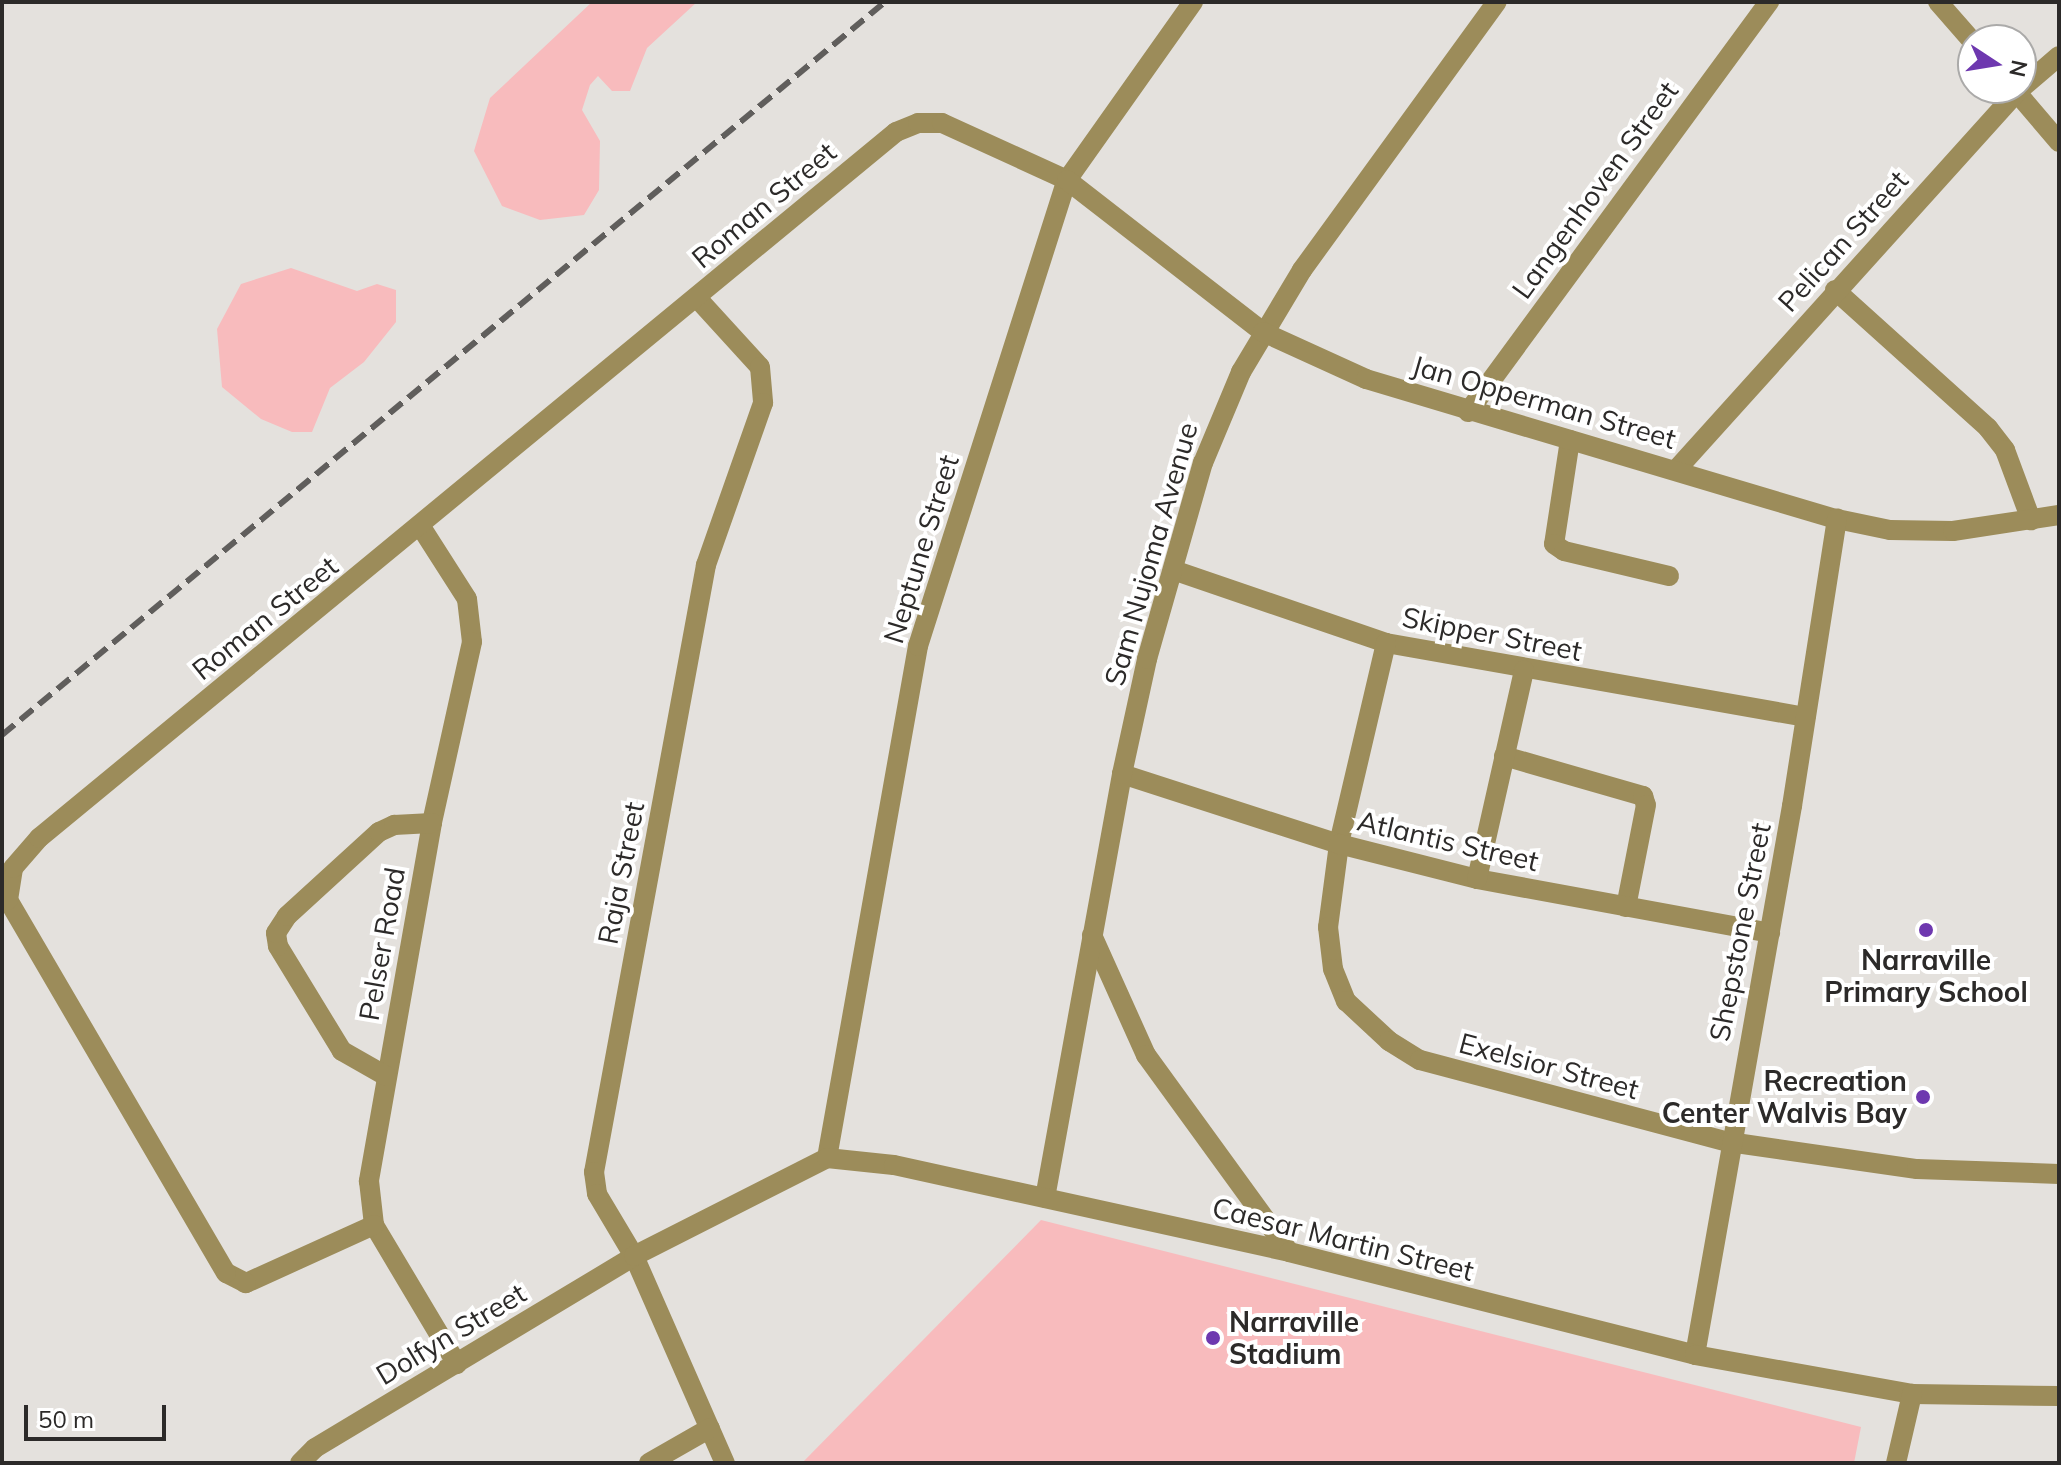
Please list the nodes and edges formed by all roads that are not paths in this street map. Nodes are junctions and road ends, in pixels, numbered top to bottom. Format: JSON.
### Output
{"nodes":[{"id":1,"x":1193,"y":2,"type":"edge"},
{"id":2,"x":1497,"y":2,"type":"edge"},
{"id":3,"x":1769,"y":2,"type":"edge"},
{"id":4,"x":1938,"y":2,"type":"edge"},
{"id":5,"x":1957,"y":24,"type":"edge"},
{"id":6,"x":2059,"y":56,"type":"edge"},
{"id":7,"x":2037,"y":73,"type":"edge"},
{"id":8,"x":2002,"y":104,"type":"edge"},
{"id":9,"x":2027,"y":104,"type":"edge"},
{"id":10,"x":2059,"y":142,"type":"edge"},
{"id":11,"x":1067,"y":180,"type":"junction"},
{"id":12,"x":1835,"y":290,"type":"junction"},
{"id":13,"x":697,"y":298,"type":"junction"},
{"id":14,"x":1263,"y":332,"type":"junction"},
{"id":15,"x":1468,"y":412,"type":"junction"},
{"id":16,"x":1570,"y":440,"type":"junction"},
{"id":17,"x":1676,"y":470,"type":"junction"},
{"id":18,"x":2059,"y":515,"type":"edge"},
{"id":19,"x":1837,"y":519,"type":"junction"},
{"id":20,"x":2031,"y":520,"type":"junction"},
{"id":21,"x":421,"y":527,"type":"junction"},
{"id":22,"x":1176,"y":571,"type":"junction"},
{"id":23,"x":1669,"y":576,"type":"dead end"},
{"id":24,"x":1386,"y":643,"type":"junction"},
{"id":25,"x":1524,"y":670,"type":"junction"},
{"id":26,"x":1806,"y":717,"type":"junction"},
{"id":27,"x":1504,"y":756,"type":"junction"},
{"id":28,"x":1122,"y":774,"type":"junction"},
{"id":29,"x":432,"y":823,"type":"junction"},
{"id":30,"x":1339,"y":844,"type":"junction"},
{"id":31,"x":1477,"y":879,"type":"junction"},
{"id":32,"x":1626,"y":907,"type":"junction"},
{"id":33,"x":1770,"y":933,"type":"junction"},
{"id":34,"x":1092,"y":935,"type":"junction"},
{"id":35,"x":386,"y":1076,"type":"junction"},
{"id":36,"x":1729,"y":1142,"type":"junction"},
{"id":37,"x":827,"y":1158,"type":"junction"},
{"id":38,"x":2059,"y":1174,"type":"edge"},
{"id":39,"x":1045,"y":1198,"type":"junction"},
{"id":40,"x":374,"y":1225,"type":"junction"},
{"id":41,"x":1289,"y":1252,"type":"junction"},
{"id":42,"x":634,"y":1256,"type":"junction"},
{"id":43,"x":1695,"y":1355,"type":"junction"},
{"id":44,"x":457,"y":1364,"type":"junction"},
{"id":45,"x":1912,"y":1394,"type":"junction"},
{"id":46,"x":2059,"y":1396,"type":"edge"},
{"id":47,"x":710,"y":1428,"type":"junction"},
{"id":48,"x":300,"y":1463,"type":"edge"},
{"id":49,"x":649,"y":1463,"type":"edge"},
{"id":50,"x":725,"y":1463,"type":"edge"},
{"id":51,"x":1896,"y":1463,"type":"edge"}],
"edges":[{"from":1,"to":11,"type":"street","name":"Neptune Street"},
{"from":2,"to":14,"type":"street","name":"Sam Nujoma Avenue"},
{"from":3,"to":15,"type":"street","name":"Langenhoven Street"},
{"from":4,"to":5,"type":"street"},
{"from":6,"to":7,"type":"street","name":"Pelican Street"},
{"from":8,"to":12,"type":"street","name":"Pelican Street"},
{"from":9,"to":10,"type":"street"},
{"from":11,"to":13,"type":"street","name":"Roman Street"},
{"from":11,"to":14,"type":"street","name":"Jan Opperman Street"},
{"from":11,"to":37,"type":"street","name":"Neptune Street"},
{"from":12,"to":17,"type":"street","name":"Pelican Street"},
{"from":12,"to":20,"type":"street"},
{"from":13,"to":21,"type":"street","name":"Roman Street"},
{"from":13,"to":42,"type":"street","name":"Raja Street"},
{"from":14,"to":15,"type":"street","name":"Jan Opperman Street"},
{"from":14,"to":22,"type":"street","name":"Sam Nujoma Avenue"},
{"from":15,"to":16,"type":"street","name":"Jan Opperman Street"},
{"from":16,"to":17,"type":"street","name":"Jan Opperman Street"},
{"from":16,"to":23,"type":"street"},
{"from":17,"to":19,"type":"street","name":"Jan Opperman Street"},
{"from":18,"to":20,"type":"street","name":"Jan Opperman Street"},
{"from":19,"to":20,"type":"street","name":"Jan Opperman Street"},
{"from":19,"to":26,"type":"street","name":"Shepstone Street"},
{"from":21,"to":29,"type":"street","name":"Pelser Road"},
{"from":21,"to":40,"type":"street","name":"Roman Street"},
{"from":22,"to":24,"type":"street","name":"Skipper Street"},
{"from":22,"to":28,"type":"street","name":"Sam Nujoma Avenue"},
{"from":24,"to":25,"type":"street","name":"Skipper Street"},
{"from":24,"to":30,"type":"street","name":"Exelsior Street"},
{"from":25,"to":26,"type":"street","name":"Skipper Street"},
{"from":25,"to":27,"type":"street"},
{"from":26,"to":33,"type":"street","name":"Shepstone Street"},
{"from":27,"to":31,"type":"street"},
{"from":27,"to":32,"type":"street"},
{"from":28,"to":30,"type":"street","name":"Atlantis Street"},
{"from":28,"to":34,"type":"street","name":"Sam Nujoma Avenue"},
{"from":29,"to":35,"type":"street","name":"Pelser Road"},
{"from":29,"to":35,"type":"street"},
{"from":30,"to":31,"type":"street","name":"Atlantis Street"},
{"from":30,"to":36,"type":"street","name":"Exelsior Street"},
{"from":31,"to":32,"type":"street","name":"Atlantis Street"},
{"from":32,"to":33,"type":"street","name":"Atlantis Street"},
{"from":33,"to":36,"type":"street","name":"Shepstone Street"},
{"from":34,"to":39,"type":"street","name":"Sam Nujoma Avenue"},
{"from":34,"to":41,"type":"street"},
{"from":35,"to":40,"type":"street","name":"Pelser Road"},
{"from":36,"to":38,"type":"street","name":"Exelsior Street"},
{"from":36,"to":43,"type":"street","name":"Shepstone Street"},
{"from":37,"to":39,"type":"street","name":"Caesar Martin Street"},
{"from":37,"to":42,"type":"street"},
{"from":39,"to":41,"type":"street","name":"Caesar Martin Street"},
{"from":40,"to":44,"type":"street","name":"Pelser Road"},
{"from":41,"to":43,"type":"street","name":"Caesar Martin Street"},
{"from":42,"to":44,"type":"street","name":"Dolfyn Street"},
{"from":42,"to":47,"type":"street","name":"Raja Street"},
{"from":43,"to":45,"type":"street","name":"Caesar Martin Street"},
{"from":44,"to":48,"type":"street","name":"Dolfyn Street"},
{"from":45,"to":46,"type":"street","name":"Caesar Martin Street"},
{"from":45,"to":51,"type":"street"},
{"from":47,"to":49,"type":"street"},
{"from":47,"to":50,"type":"street","name":"Raja Street"}]}
